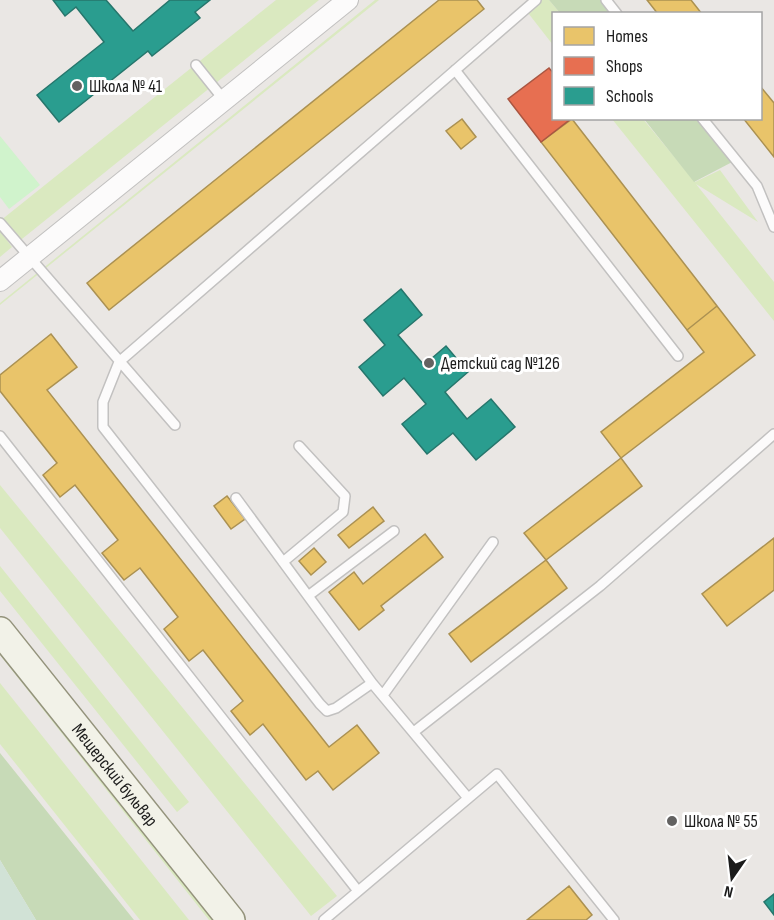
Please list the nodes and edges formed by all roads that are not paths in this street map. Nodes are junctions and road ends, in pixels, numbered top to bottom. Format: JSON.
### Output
{"nodes":[{"id":1,"x":536,"y":0,"type":"edge"},
{"id":2,"x":606,"y":0,"type":"edge"},
{"id":3,"x":346,"y":1,"type":"edge"},
{"id":4,"x":615,"y":12,"type":"edge"},
{"id":5,"x":196,"y":65,"type":"dead end"},
{"id":6,"x":455,"y":70,"type":"junction"},
{"id":7,"x":224,"y":100,"type":"junction"},
{"id":8,"x":704,"y":120,"type":"edge"},
{"id":9,"x":0,"y":223,"type":"edge"},
{"id":10,"x":774,"y":227,"type":"edge"},
{"id":11,"x":28,"y":258,"type":"junction"},
{"id":12,"x":0,"y":281,"type":"edge"},
{"id":13,"x":678,"y":356,"type":"dead end"},
{"id":14,"x":118,"y":362,"type":"junction"},
{"id":15,"x":175,"y":425,"type":"dead end"},
{"id":16,"x":774,"y":434,"type":"edge"},
{"id":17,"x":0,"y":436,"type":"edge"},
{"id":18,"x":299,"y":446,"type":"dead end"},
{"id":19,"x":236,"y":498,"type":"dead end"},
{"id":20,"x":394,"y":531,"type":"dead end"},
{"id":21,"x":493,"y":542,"type":"dead end"},
{"id":22,"x":283,"y":562,"type":"junction"},
{"id":23,"x":308,"y":596,"type":"junction"},
{"id":24,"x":0,"y":631,"type":"edge"},
{"id":25,"x":372,"y":683,"type":"junction"},
{"id":26,"x":383,"y":695,"type":"junction"},
{"id":27,"x":415,"y":731,"type":"junction"},
{"id":28,"x":468,"y":798,"type":"junction"},
{"id":29,"x":358,"y":891,"type":"junction"},
{"id":30,"x":231,"y":920,"type":"edge"},
{"id":31,"x":324,"y":920,"type":"edge"},
{"id":32,"x":614,"y":920,"type":"edge"}],
"edges":[{"from":1,"to":6,"type":"lane"},
{"from":2,"to":4,"type":"lane"},
{"from":3,"to":7,"type":"street"},
{"from":5,"to":7,"type":"lane"},
{"from":6,"to":13,"type":"lane"},
{"from":6,"to":14,"type":"lane"},
{"from":7,"to":11,"type":"street"},
{"from":8,"to":10,"type":"lane"},
{"from":9,"to":11,"type":"lane"},
{"from":11,"to":12,"type":"street"},
{"from":11,"to":14,"type":"lane"},
{"from":14,"to":15,"type":"lane"},
{"from":14,"to":25,"type":"lane"},
{"from":16,"to":27,"type":"lane"},
{"from":17,"to":29,"type":"lane"},
{"from":18,"to":22,"type":"lane"},
{"from":19,"to":22,"type":"lane"},
{"from":20,"to":23,"type":"lane"},
{"from":21,"to":26,"type":"lane"},
{"from":22,"to":23,"type":"lane"},
{"from":23,"to":25,"type":"lane"},
{"from":24,"to":30,"type":"main road","name":"Мещерский бульвар"},
{"from":25,"to":26,"type":"lane"},
{"from":26,"to":27,"type":"lane"},
{"from":27,"to":28,"type":"lane"},
{"from":28,"to":29,"type":"lane"},
{"from":28,"to":32,"type":"lane"},
{"from":29,"to":31,"type":"lane"}]}
